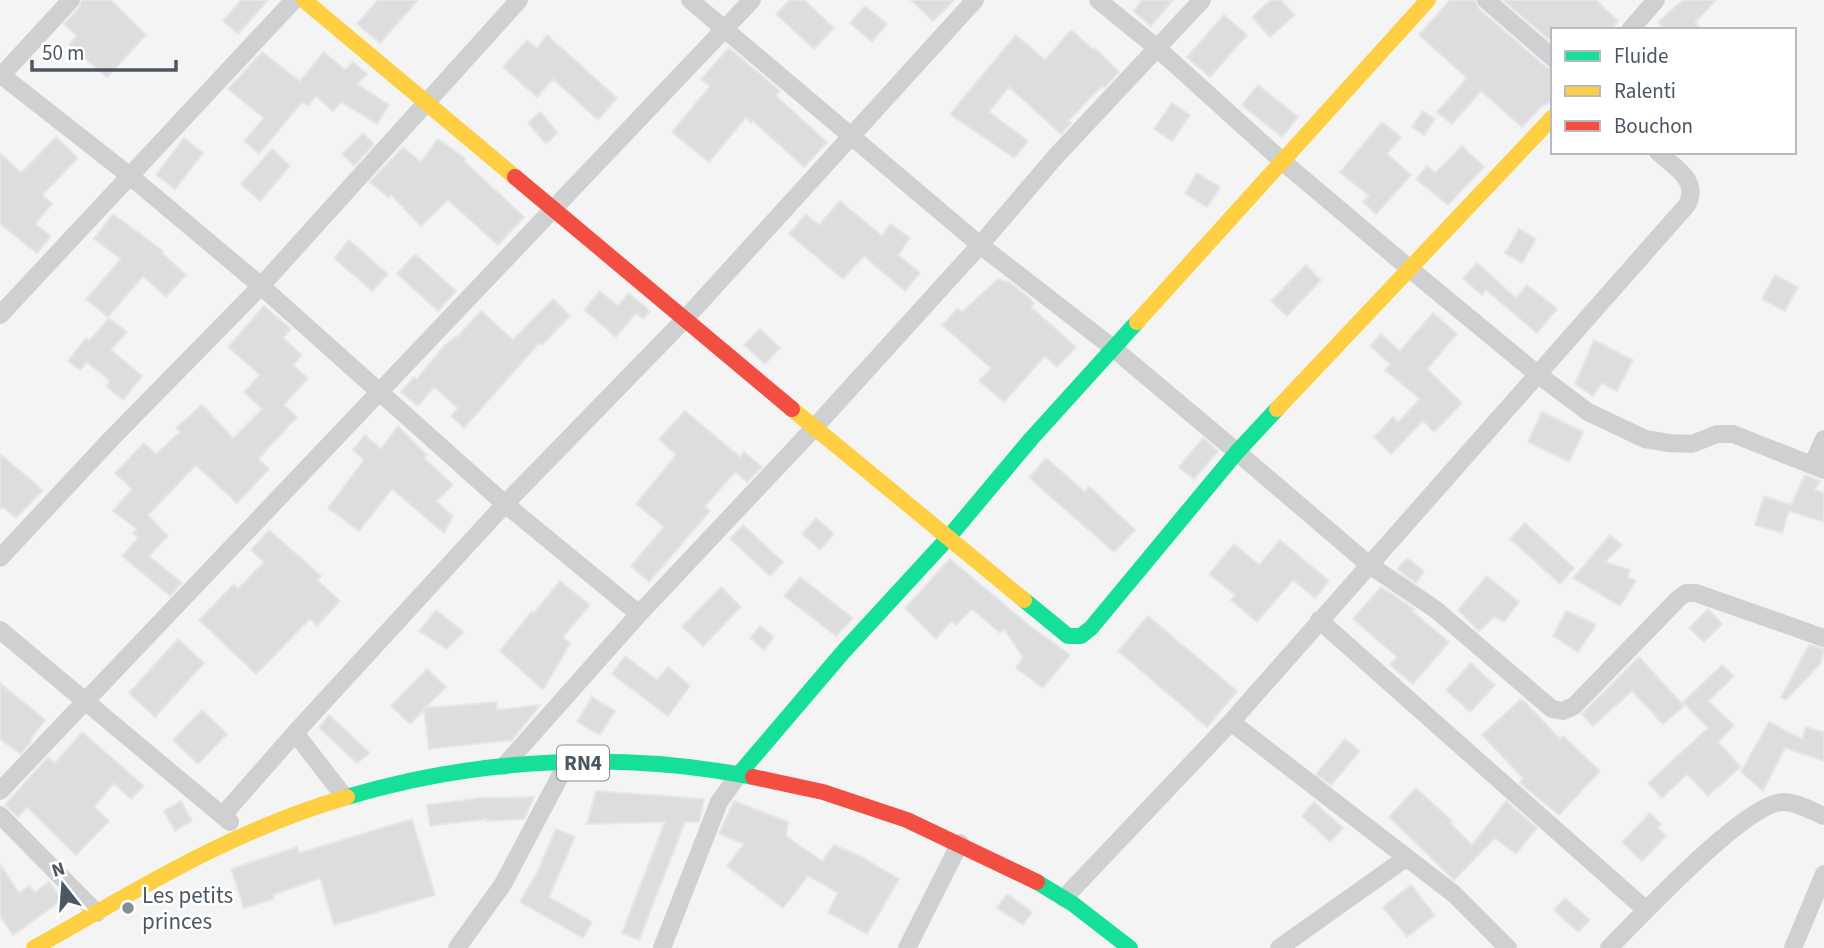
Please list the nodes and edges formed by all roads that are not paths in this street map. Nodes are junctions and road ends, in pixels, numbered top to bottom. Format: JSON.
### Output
{"nodes":[{"id":1,"x":71,"y":0,"type":"edge"},
{"id":2,"x":293,"y":0,"type":"edge"},
{"id":3,"x":304,"y":0,"type":"edge"},
{"id":4,"x":519,"y":0,"type":"edge"},
{"id":5,"x":690,"y":0,"type":"edge"},
{"id":6,"x":752,"y":0,"type":"edge"},
{"id":7,"x":975,"y":0,"type":"edge"},
{"id":8,"x":1098,"y":0,"type":"edge"},
{"id":9,"x":1202,"y":0,"type":"edge"},
{"id":10,"x":1427,"y":0,"type":"edge"},
{"id":11,"x":1486,"y":0,"type":"edge"},
{"id":12,"x":1656,"y":0,"type":"edge"},
{"id":13,"x":1632,"y":28,"type":"edge"},
{"id":14,"x":725,"y":29,"type":"junction"},
{"id":15,"x":1157,"y":48,"type":"junction"},
{"id":16,"x":1551,"y":56,"type":"edge"},
{"id":17,"x":0,"y":75,"type":"edge"},
{"id":18,"x":424,"y":103,"type":"junction"},
{"id":19,"x":1551,"y":119,"type":"edge"},
{"id":20,"x":852,"y":136,"type":"junction"},
{"id":21,"x":1660,"y":154,"type":"edge"},
{"id":22,"x":1282,"y":161,"type":"junction"},
{"id":23,"x":130,"y":176,"type":"junction"},
{"id":24,"x":553,"y":209,"type":"junction"},
{"id":25,"x":980,"y":245,"type":"junction"},
{"id":26,"x":1410,"y":269,"type":"junction"},
{"id":27,"x":261,"y":286,"type":"junction"},
{"id":28,"x":0,"y":315,"type":"edge"},
{"id":29,"x":685,"y":319,"type":"junction"},
{"id":30,"x":1113,"y":348,"type":"junction"},
{"id":31,"x":1536,"y":373,"type":"junction"},
{"id":32,"x":379,"y":391,"type":"junction"},
{"id":33,"x":814,"y":428,"type":"junction"},
{"id":34,"x":1824,"y":439,"type":"edge"},
{"id":35,"x":1237,"y":452,"type":"junction"},
{"id":36,"x":1818,"y":467,"type":"edge"},
{"id":37,"x":505,"y":504,"type":"junction"},
{"id":38,"x":948,"y":538,"type":"junction"},
{"id":39,"x":0,"y":558,"type":"edge"},
{"id":40,"x":1368,"y":564,"type":"junction"},
{"id":41,"x":639,"y":614,"type":"junction"},
{"id":42,"x":1319,"y":620,"type":"junction"},
{"id":43,"x":0,"y":630,"type":"edge"},
{"id":44,"x":1824,"y":638,"type":"edge"},
{"id":45,"x":86,"y":700,"type":"junction"},
{"id":46,"x":1231,"y":722,"type":"junction"},
{"id":47,"x":295,"y":733,"type":"junction"},
{"id":48,"x":567,"y":763,"type":"junction"},
{"id":49,"x":504,"y":766,"type":"junction"},
{"id":50,"x":739,"y":774,"type":"junction"},
{"id":51,"x":0,"y":791,"type":"edge"},
{"id":52,"x":344,"y":796,"type":"junction"},
{"id":53,"x":0,"y":815,"type":"edge"},
{"id":54,"x":223,"y":815,"type":"junction"},
{"id":55,"x":1824,"y":816,"type":"edge"},
{"id":56,"x":242,"y":835,"type":"junction"},
{"id":57,"x":960,"y":843,"type":"junction"},
{"id":58,"x":1406,"y":858,"type":"junction"},
{"id":59,"x":1824,"y":874,"type":"edge"},
{"id":60,"x":1064,"y":898,"type":"junction"},
{"id":61,"x":1646,"y":910,"type":"junction"},
{"id":62,"x":97,"y":913,"type":"junction"},
{"id":63,"x":34,"y":948,"type":"edge"},
{"id":64,"x":457,"y":948,"type":"edge"},
{"id":65,"x":662,"y":948,"type":"edge"},
{"id":66,"x":907,"y":948,"type":"edge"},
{"id":67,"x":1130,"y":948,"type":"edge"},
{"id":68,"x":1279,"y":948,"type":"edge"},
{"id":69,"x":1508,"y":948,"type":"edge"},
{"id":70,"x":1609,"y":948,"type":"edge"},
{"id":71,"x":1793,"y":948,"type":"edge"}],
"edges":[{"from":1,"to":17,"type":"street"},
{"from":2,"to":23,"type":"street"},
{"from":3,"to":18,"type":"main road"},
{"from":4,"to":18,"type":"street"},
{"from":5,"to":14,"type":"street"},
{"from":6,"to":14,"type":"street"},
{"from":7,"to":20,"type":"street"},
{"from":8,"to":15,"type":"street"},
{"from":9,"to":15,"type":"street"},
{"from":10,"to":22,"type":"main road"},
{"from":11,"to":16,"type":"street"},
{"from":12,"to":13,"type":"street"},
{"from":14,"to":20,"type":"street"},
{"from":14,"to":24,"type":"street"},
{"from":15,"to":22,"type":"street"},
{"from":15,"to":25,"type":"street"},
{"from":17,"to":23,"type":"street"},
{"from":18,"to":24,"type":"main road"},
{"from":18,"to":27,"type":"street"},
{"from":19,"to":26,"type":"main road"},
{"from":20,"to":25,"type":"street"},
{"from":20,"to":29,"type":"street"},
{"from":21,"to":31,"type":"street"},
{"from":22,"to":26,"type":"street"},
{"from":22,"to":30,"type":"main road"},
{"from":23,"to":27,"type":"street"},
{"from":23,"to":28,"type":"street"},
{"from":24,"to":29,"type":"main road"},
{"from":24,"to":32,"type":"street"},
{"from":25,"to":30,"type":"street"},
{"from":25,"to":33,"type":"street"},
{"from":26,"to":31,"type":"street"},
{"from":26,"to":35,"type":"main road"},
{"from":27,"to":32,"type":"street"},
{"from":27,"to":39,"type":"street"},
{"from":29,"to":33,"type":"main road"},
{"from":29,"to":37,"type":"street"},
{"from":30,"to":35,"type":"street"},
{"from":30,"to":38,"type":"main road"},
{"from":31,"to":36,"type":"street"},
{"from":31,"to":40,"type":"street"},
{"from":32,"to":37,"type":"street"},
{"from":32,"to":45,"type":"street"},
{"from":33,"to":38,"type":"main road"},
{"from":33,"to":41,"type":"street"},
{"from":34,"to":36,"type":"street"},
{"from":35,"to":38,"type":"main road"},
{"from":35,"to":40,"type":"street"},
{"from":37,"to":41,"type":"street"},
{"from":37,"to":47,"type":"street"},
{"from":38,"to":50,"type":"main road"},
{"from":40,"to":42,"type":"street"},
{"from":40,"to":44,"type":"street"},
{"from":41,"to":49,"type":"street"},
{"from":42,"to":46,"type":"street"},
{"from":42,"to":61,"type":"street"},
{"from":43,"to":45,"type":"street"},
{"from":45,"to":51,"type":"street"},
{"from":45,"to":54,"type":"street"},
{"from":46,"to":58,"type":"street"},
{"from":46,"to":60,"type":"street"},
{"from":47,"to":52,"type":"street"},
{"from":47,"to":54,"type":"street"},
{"from":48,"to":49,"type":"main road","number":"RN4"},
{"from":48,"to":50,"type":"main road","number":"RN4"},
{"from":48,"to":64,"type":"street"},
{"from":49,"to":52,"type":"main road","number":"RN4"},
{"from":50,"to":57,"type":"main road","number":"RN4"},
{"from":50,"to":65,"type":"street"},
{"from":52,"to":56,"type":"main road","number":"RN4"},
{"from":53,"to":62,"type":"street"},
{"from":54,"to":56,"type":"street"},
{"from":55,"to":61,"type":"street"},
{"from":56,"to":62,"type":"main road","number":"RN4"},
{"from":57,"to":60,"type":"main road","number":"RN4"},
{"from":57,"to":66,"type":"street"},
{"from":58,"to":68,"type":"street"},
{"from":58,"to":69,"type":"street"},
{"from":59,"to":71,"type":"street"},
{"from":60,"to":67,"type":"main road","number":"RN4"},
{"from":61,"to":70,"type":"street"},
{"from":62,"to":63,"type":"main road","number":"RN4"}]}
